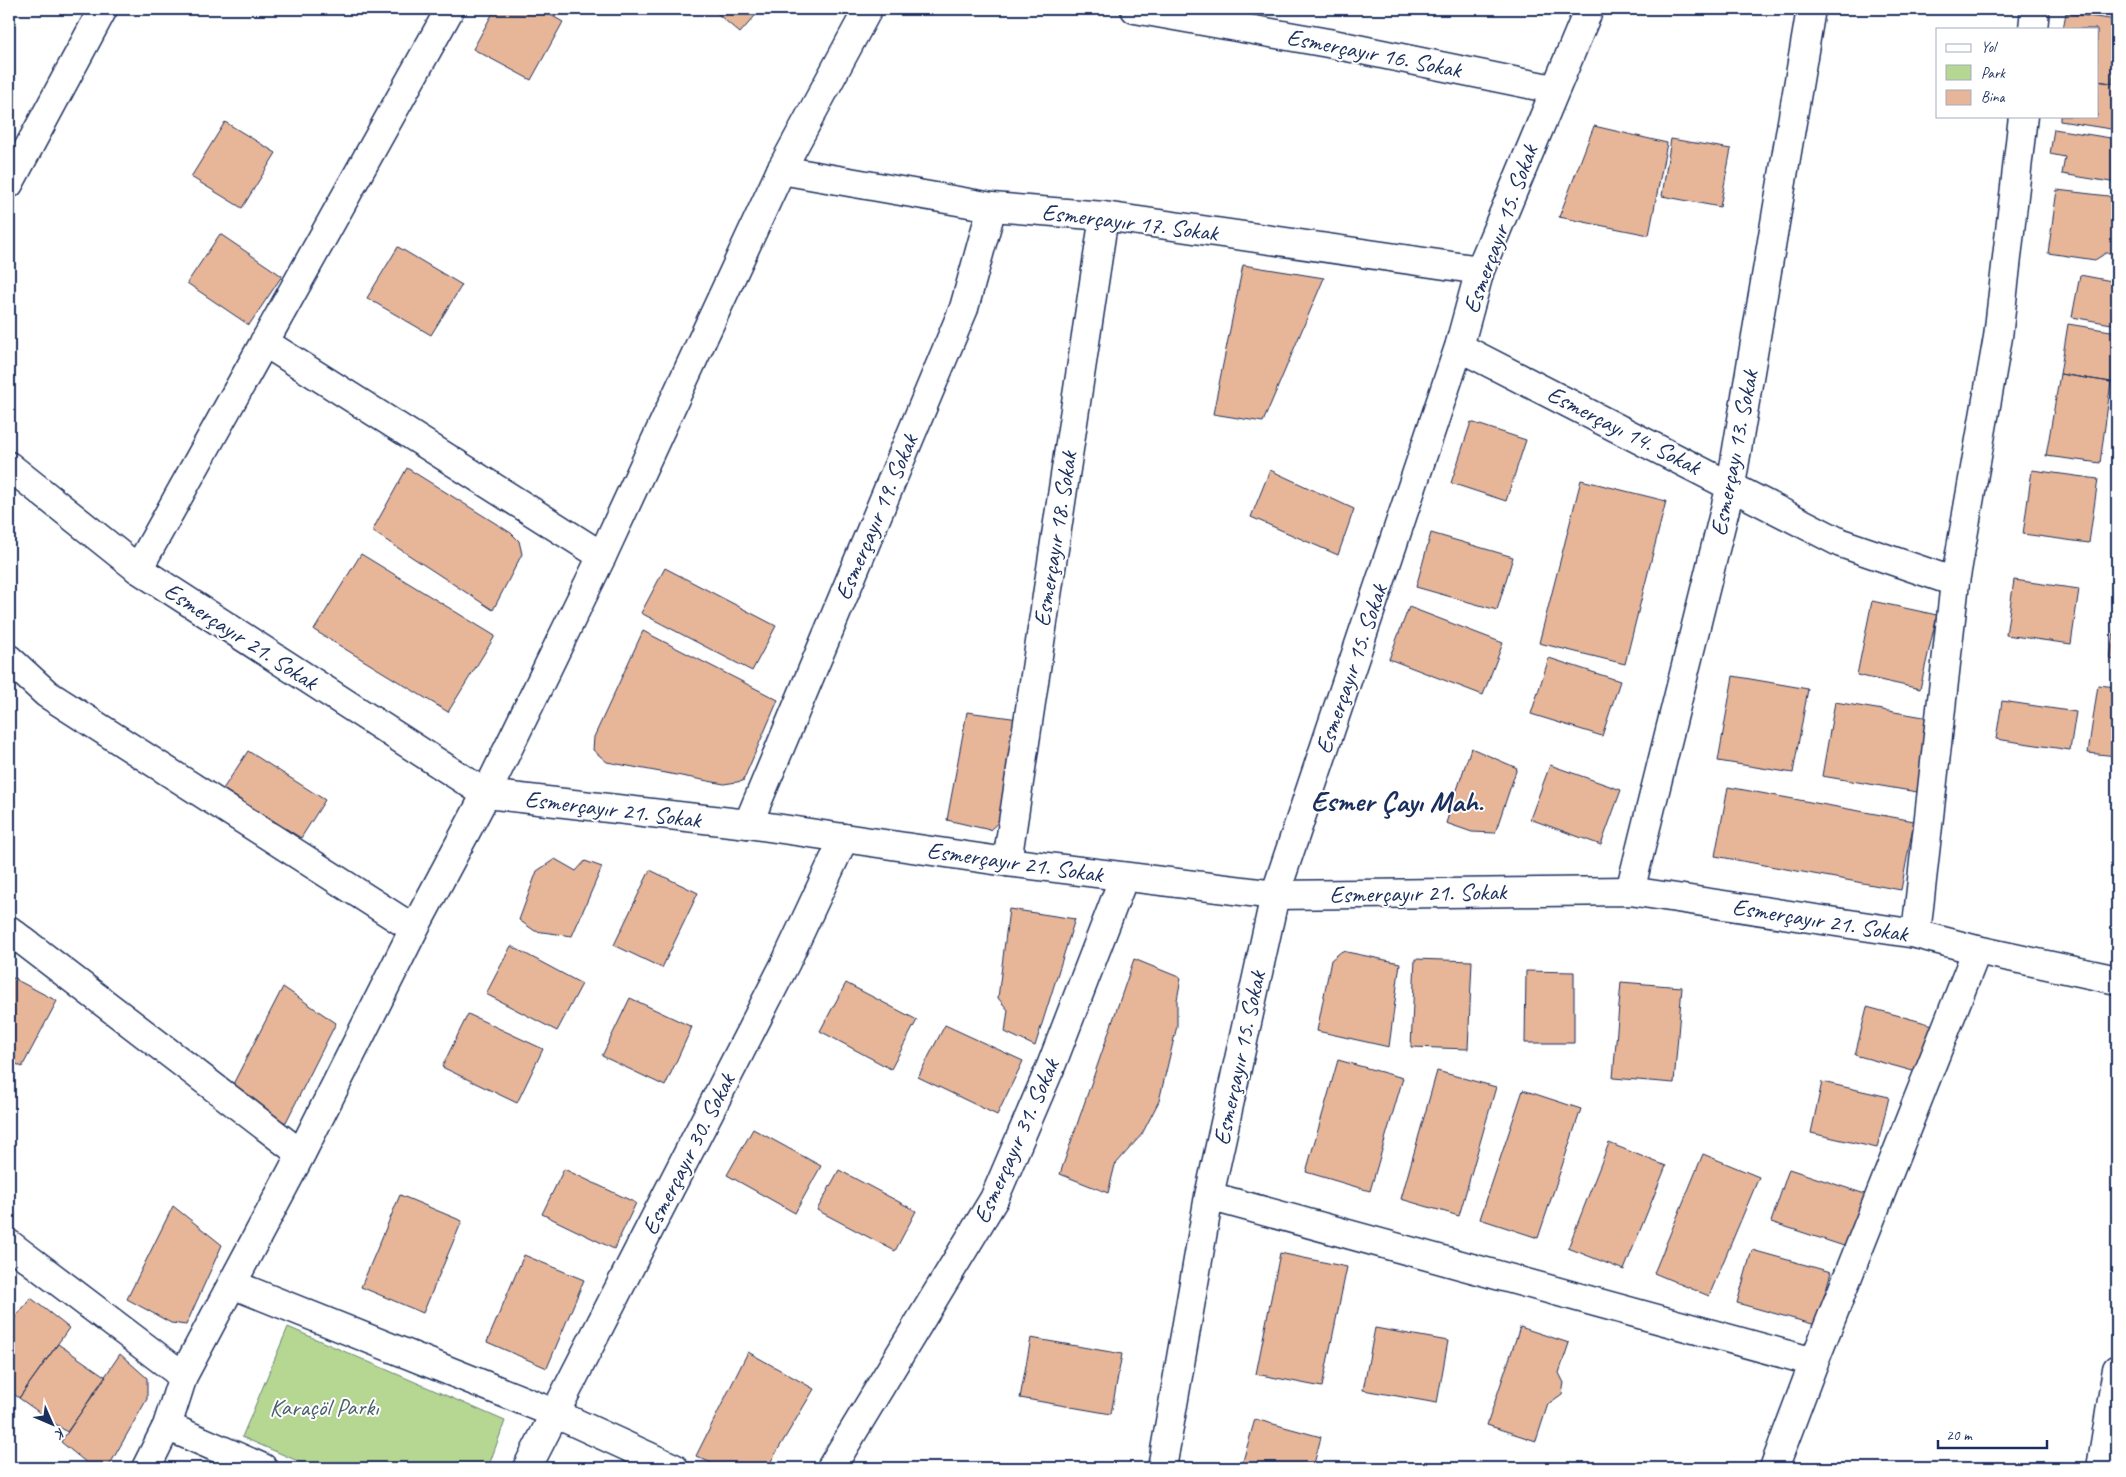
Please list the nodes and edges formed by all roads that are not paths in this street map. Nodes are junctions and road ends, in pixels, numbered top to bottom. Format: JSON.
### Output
{"nodes":[{"id":1,"x":103,"y":9,"type":"edge"},
{"id":2,"x":450,"y":9,"type":"edge"},
{"id":3,"x":868,"y":9,"type":"edge"},
{"id":4,"x":1135,"y":9,"type":"edge"},
{"id":5,"x":1589,"y":9,"type":"edge"},
{"id":6,"x":1811,"y":9,"type":"edge"},
{"id":7,"x":2035,"y":9,"type":"edge"},
{"id":8,"x":2033,"y":28,"type":"edge"},
{"id":9,"x":1553,"y":89,"type":"junction"},
{"id":10,"x":2023,"y":118,"type":"edge"},
{"id":11,"x":781,"y":170,"type":"junction"},
{"id":12,"x":9,"y":184,"type":"edge"},
{"id":13,"x":992,"y":206,"type":"junction"},
{"id":14,"x":1104,"y":216,"type":"junction"},
{"id":15,"x":1480,"y":270,"type":"junction"},
{"id":16,"x":264,"y":342,"type":"junction"},
{"id":17,"x":1459,"y":347,"type":"junction"},
{"id":18,"x":9,"y":466,"type":"edge"},
{"id":19,"x":1731,"y":485,"type":"junction"},
{"id":20,"x":602,"y":556,"type":"junction"},
{"id":21,"x":138,"y":569,"type":"junction"},
{"id":22,"x":1955,"y":582,"type":"junction"},
{"id":23,"x":9,"y":659,"type":"edge"},
{"id":24,"x":486,"y":794,"type":"junction"},
{"id":25,"x":748,"y":824,"type":"junction"},
{"id":26,"x":844,"y":838,"type":"junction"},
{"id":27,"x":1007,"y":862,"type":"junction"},
{"id":28,"x":1124,"y":877,"type":"junction"},
{"id":29,"x":1630,"y":891,"type":"junction"},
{"id":30,"x":1275,"y":895,"type":"junction"},
{"id":31,"x":414,"y":929,"type":"junction"},
{"id":32,"x":9,"y":930,"type":"edge"},
{"id":33,"x":1916,"y":934,"type":"junction"},
{"id":34,"x":1978,"y":950,"type":"junction"},
{"id":35,"x":2117,"y":980,"type":"edge"},
{"id":36,"x":301,"y":1154,"type":"junction"},
{"id":37,"x":1209,"y":1196,"type":"junction"},
{"id":38,"x":9,"y":1244,"type":"edge"},
{"id":39,"x":232,"y":1284,"type":"junction"},
{"id":40,"x":1814,"y":1362,"type":"junction"},
{"id":41,"x":2117,"y":1369,"type":"edge"},
{"id":42,"x":183,"y":1376,"type":"junction"},
{"id":43,"x":554,"y":1413,"type":"junction"},
{"id":44,"x":167,"y":1426,"type":"junction"},
{"id":45,"x":146,"y":1468,"type":"edge"},
{"id":46,"x":263,"y":1468,"type":"edge"},
{"id":47,"x":527,"y":1468,"type":"edge"},
{"id":48,"x":674,"y":1468,"type":"edge"},
{"id":49,"x":831,"y":1468,"type":"edge"},
{"id":50,"x":1162,"y":1468,"type":"edge"},
{"id":51,"x":1774,"y":1468,"type":"edge"},
{"id":52,"x":2101,"y":1468,"type":"edge"}],
"edges":[{"from":1,"to":12,"type":"street"},
{"from":2,"to":16,"type":"street"},
{"from":3,"to":11,"type":"street"},
{"from":4,"to":9,"type":"street","name":"Esmerçayır 16. Sokak"},
{"from":5,"to":9,"type":"street","name":"Esmerçayır 15. Sokak"},
{"from":6,"to":19,"type":"street","name":"Esmerçayı 13. Sokak"},
{"from":7,"to":8,"type":"street"},
{"from":9,"to":15,"type":"street","name":"Esmerçayır 15. Sokak"},
{"from":10,"to":22,"type":"street"},
{"from":11,"to":13,"type":"street","name":"Esmerçayır 17. Sokak"},
{"from":11,"to":20,"type":"street"},
{"from":13,"to":14,"type":"street","name":"Esmerçayır 17. Sokak"},
{"from":13,"to":25,"type":"street","name":"Esmerçayır 19. Sokak"},
{"from":14,"to":15,"type":"street","name":"Esmerçayır 17. Sokak"},
{"from":14,"to":27,"type":"street","name":"Esmerçayır 18. Sokak"},
{"from":15,"to":17,"type":"street","name":"Esmerçayır 15. Sokak"},
{"from":16,"to":20,"type":"street"},
{"from":16,"to":21,"type":"street"},
{"from":17,"to":19,"type":"street","name":"Esmerçayı 14. Sokak"},
{"from":17,"to":30,"type":"street","name":"Esmerçayır 15. Sokak"},
{"from":18,"to":21,"type":"street","name":"Esmerçayır 21. Sokak"},
{"from":19,"to":22,"type":"street","name":"Esmerçayı 14. Sokak"},
{"from":19,"to":29,"type":"street","name":"Esmerçayı 13. Sokak"},
{"from":20,"to":24,"type":"street"},
{"from":21,"to":24,"type":"street","name":"Esmerçayır 21. Sokak"},
{"from":22,"to":33,"type":"street"},
{"from":23,"to":31,"type":"street"},
{"from":24,"to":25,"type":"street","name":"Esmerçayır 21. Sokak"},
{"from":24,"to":31,"type":"street"},
{"from":25,"to":26,"type":"street","name":"Esmerçayır 21. Sokak"},
{"from":26,"to":27,"type":"street","name":"Esmerçayır 21. Sokak"},
{"from":26,"to":43,"type":"street","name":"Esmerçayır 30. Sokak"},
{"from":27,"to":28,"type":"street","name":"Esmerçayır 21. Sokak"},
{"from":28,"to":30,"type":"street","name":"Esmerçayır 21. Sokak"},
{"from":28,"to":49,"type":"street","name":"Esmerçayır 31. Sokak"},
{"from":29,"to":30,"type":"street","name":"Esmerçayır 21. Sokak"},
{"from":29,"to":33,"type":"street","name":"Esmerçayır 21. Sokak"},
{"from":30,"to":37,"type":"street","name":"Esmerçayır 15. Sokak"},
{"from":31,"to":36,"type":"street"},
{"from":32,"to":36,"type":"street"},
{"from":33,"to":34,"type":"street","name":"Esmerçayır 21. Sokak"},
{"from":34,"to":35,"type":"street","name":"Esmerçayır 21. Sokak"},
{"from":34,"to":40,"type":"street"},
{"from":36,"to":39,"type":"street"},
{"from":37,"to":40,"type":"street"},
{"from":37,"to":50,"type":"street","name":"Esmerçayır 15. Sokak"},
{"from":38,"to":42,"type":"street"},
{"from":39,"to":42,"type":"street"},
{"from":39,"to":43,"type":"street"},
{"from":40,"to":51,"type":"street"},
{"from":41,"to":52,"type":"street"},
{"from":42,"to":44,"type":"street"},
{"from":43,"to":47,"type":"street","name":"Esmerçayır 30. Sokak"},
{"from":43,"to":48,"type":"street"},
{"from":44,"to":45,"type":"street"},
{"from":44,"to":46,"type":"street"}]}
